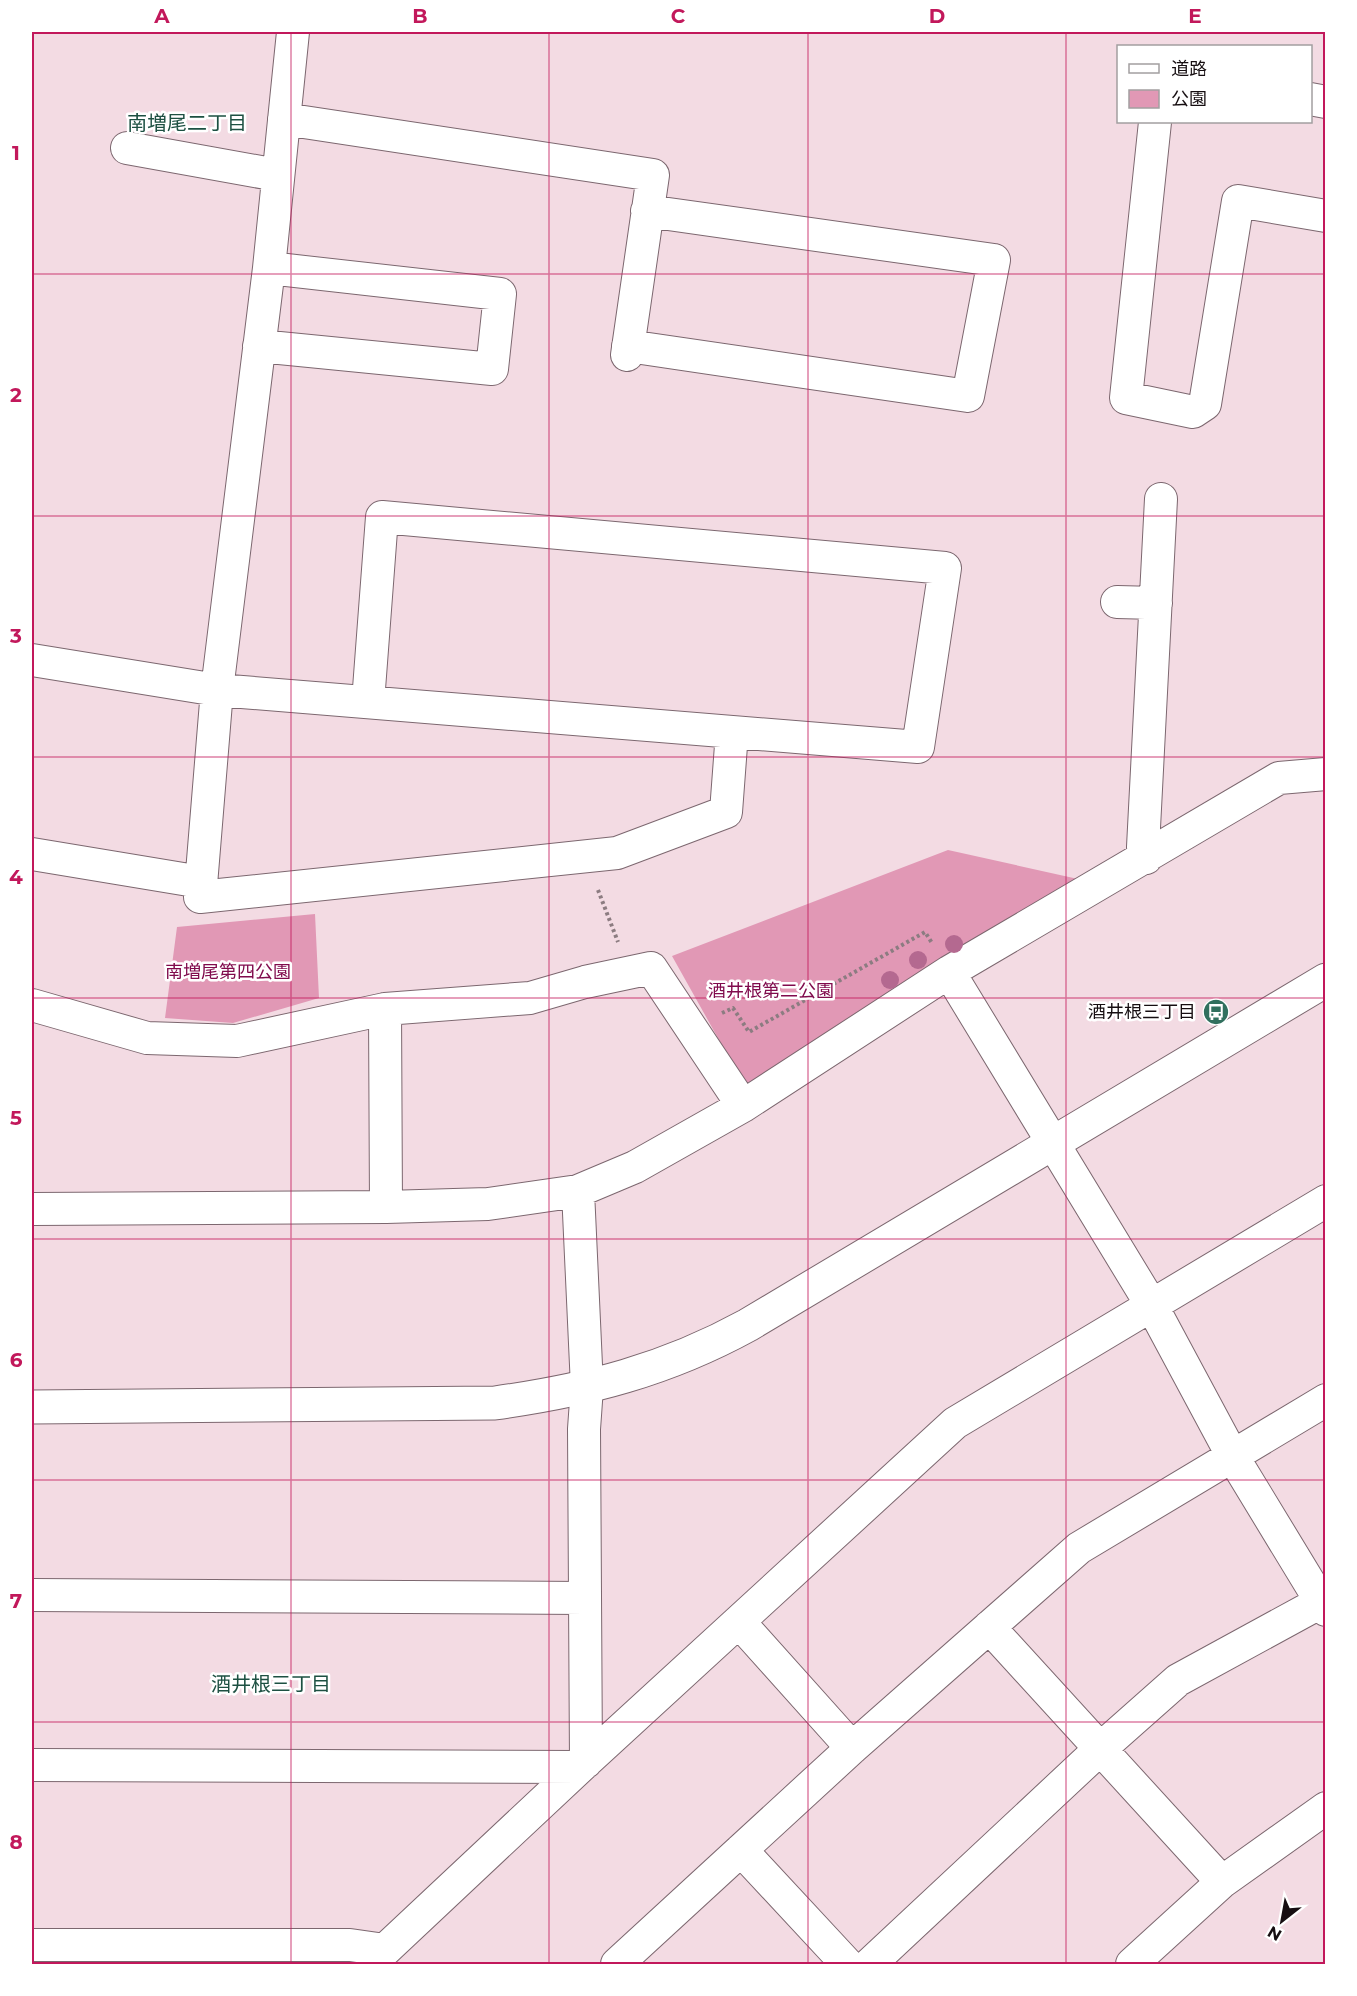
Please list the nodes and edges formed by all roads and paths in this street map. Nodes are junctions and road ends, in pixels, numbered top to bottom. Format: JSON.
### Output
{"nodes":[{"id":1,"x":293,"y":32,"type":"edge"},
{"id":2,"x":284,"y":119,"type":"junction"},
{"id":3,"x":1155,"y":123,"type":"edge"},
{"id":4,"x":127,"y":148,"type":"dead end"},
{"id":5,"x":277,"y":175,"type":"junction"},
{"id":6,"x":647,"y":211,"type":"junction"},
{"id":7,"x":1326,"y":216,"type":"edge"},
{"id":8,"x":269,"y":268,"type":"junction"},
{"id":9,"x":259,"y":346,"type":"junction"},
{"id":10,"x":1161,"y":499,"type":"dead end"},
{"id":11,"x":1118,"y":602,"type":"dead end"},
{"id":12,"x":1156,"y":603,"type":"junction"},
{"id":13,"x":32,"y":660,"type":"edge"},
{"id":14,"x":217,"y":690,"type":"junction"},
{"id":15,"x":368,"y":702,"type":"junction"},
{"id":16,"x":732,"y":732,"type":"junction"},
{"id":17,"x":1326,"y":774,"type":"edge"},
{"id":18,"x":32,"y":854,"type":"edge"},
{"id":19,"x":1146,"y":858,"type":"junction"},
{"id":20,"x":201,"y":882,"type":"junction"},
{"id":21,"x":925,"y":932,"type":"dead end"},
{"id":22,"x":949,"y":972,"type":"junction"},
{"id":23,"x":1326,"y":980,"type":"edge"},
{"id":24,"x":32,"y":1005,"type":"edge"},
{"id":25,"x":385,"y":1009,"type":"junction"},
{"id":26,"x":692,"y":1029,"type":"junction"},
{"id":27,"x":743,"y":1106,"type":"junction"},
{"id":28,"x":1050,"y":1142,"type":"junction"},
{"id":29,"x":578,"y":1191,"type":"junction"},
{"id":30,"x":1326,"y":1201,"type":"edge"},
{"id":31,"x":386,"y":1207,"type":"junction"},
{"id":32,"x":32,"y":1209,"type":"edge"},
{"id":33,"x":1152,"y":1306,"type":"junction"},
{"id":34,"x":587,"y":1387,"type":"junction"},
{"id":35,"x":1326,"y":1400,"type":"edge"},
{"id":36,"x":32,"y":1407,"type":"edge"},
{"id":37,"x":1233,"y":1457,"type":"junction"},
{"id":38,"x":32,"y":1595,"type":"edge"},
{"id":39,"x":584,"y":1598,"type":"junction"},
{"id":40,"x":1323,"y":1606,"type":"edge"},
{"id":41,"x":740,"y":1623,"type":"junction"},
{"id":42,"x":989,"y":1627,"type":"junction"},
{"id":43,"x":852,"y":1748,"type":"junction"},
{"id":44,"x":1099,"y":1750,"type":"junction"},
{"id":45,"x":32,"y":1765,"type":"edge"},
{"id":46,"x":583,"y":1765,"type":"junction"},
{"id":47,"x":1326,"y":1808,"type":"edge"},
{"id":48,"x":741,"y":1850,"type":"junction"},
{"id":49,"x":1222,"y":1882,"type":"junction"},
{"id":50,"x":32,"y":1945,"type":"edge"},
{"id":51,"x":377,"y":1957,"type":"edge"},
{"id":52,"x":617,"y":1965,"type":"edge"},
{"id":53,"x":847,"y":1965,"type":"edge"},
{"id":54,"x":870,"y":1965,"type":"edge"},
{"id":55,"x":1132,"y":1965,"type":"edge"}],
"edges":[{"from":1,"to":2,"type":"street"},
{"from":2,"to":5,"type":"street"},
{"from":2,"to":6,"type":"street"},
{"from":3,"to":7,"type":"street"},
{"from":4,"to":5,"type":"street"},
{"from":5,"to":8,"type":"street"},
{"from":6,"to":6,"type":"street"},
{"from":8,"to":9,"type":"street"},
{"from":8,"to":9,"type":"street"},
{"from":9,"to":14,"type":"street"},
{"from":10,"to":12,"type":"street"},
{"from":11,"to":12,"type":"street"},
{"from":12,"to":19,"type":"street"},
{"from":13,"to":14,"type":"street"},
{"from":14,"to":15,"type":"street"},
{"from":14,"to":20,"type":"street"},
{"from":15,"to":16,"type":"street"},
{"from":15,"to":16,"type":"street"},
{"from":16,"to":20,"type":"street"},
{"from":17,"to":19,"type":"street"},
{"from":18,"to":20,"type":"street"},
{"from":19,"to":22,"type":"street"},
{"from":21,"to":26,"type":"path"},
{"from":22,"to":27,"type":"street"},
{"from":22,"to":28,"type":"street"},
{"from":23,"to":28,"type":"street"},
{"from":24,"to":25,"type":"street"},
{"from":25,"to":26,"type":"street"},
{"from":25,"to":31,"type":"street"},
{"from":26,"to":27,"type":"street"},
{"from":27,"to":29,"type":"street"},
{"from":28,"to":33,"type":"street"},
{"from":28,"to":34,"type":"street"},
{"from":29,"to":31,"type":"street"},
{"from":29,"to":34,"type":"street"},
{"from":30,"to":33,"type":"street"},
{"from":31,"to":32,"type":"street"},
{"from":33,"to":37,"type":"street"},
{"from":33,"to":41,"type":"street"},
{"from":34,"to":36,"type":"street"},
{"from":34,"to":39,"type":"street"},
{"from":35,"to":37,"type":"street"},
{"from":37,"to":40,"type":"street"},
{"from":37,"to":42,"type":"street"},
{"from":38,"to":39,"type":"street"},
{"from":39,"to":46,"type":"street"},
{"from":40,"to":44,"type":"street"},
{"from":41,"to":43,"type":"street"},
{"from":41,"to":46,"type":"street"},
{"from":42,"to":43,"type":"street"},
{"from":42,"to":44,"type":"street"},
{"from":43,"to":48,"type":"street"},
{"from":44,"to":49,"type":"street"},
{"from":44,"to":54,"type":"street"},
{"from":45,"to":46,"type":"street"},
{"from":46,"to":51,"type":"street"},
{"from":47,"to":49,"type":"street"},
{"from":48,"to":52,"type":"street"},
{"from":48,"to":53,"type":"street"},
{"from":49,"to":55,"type":"street"},
{"from":50,"to":51,"type":"street"}]}
